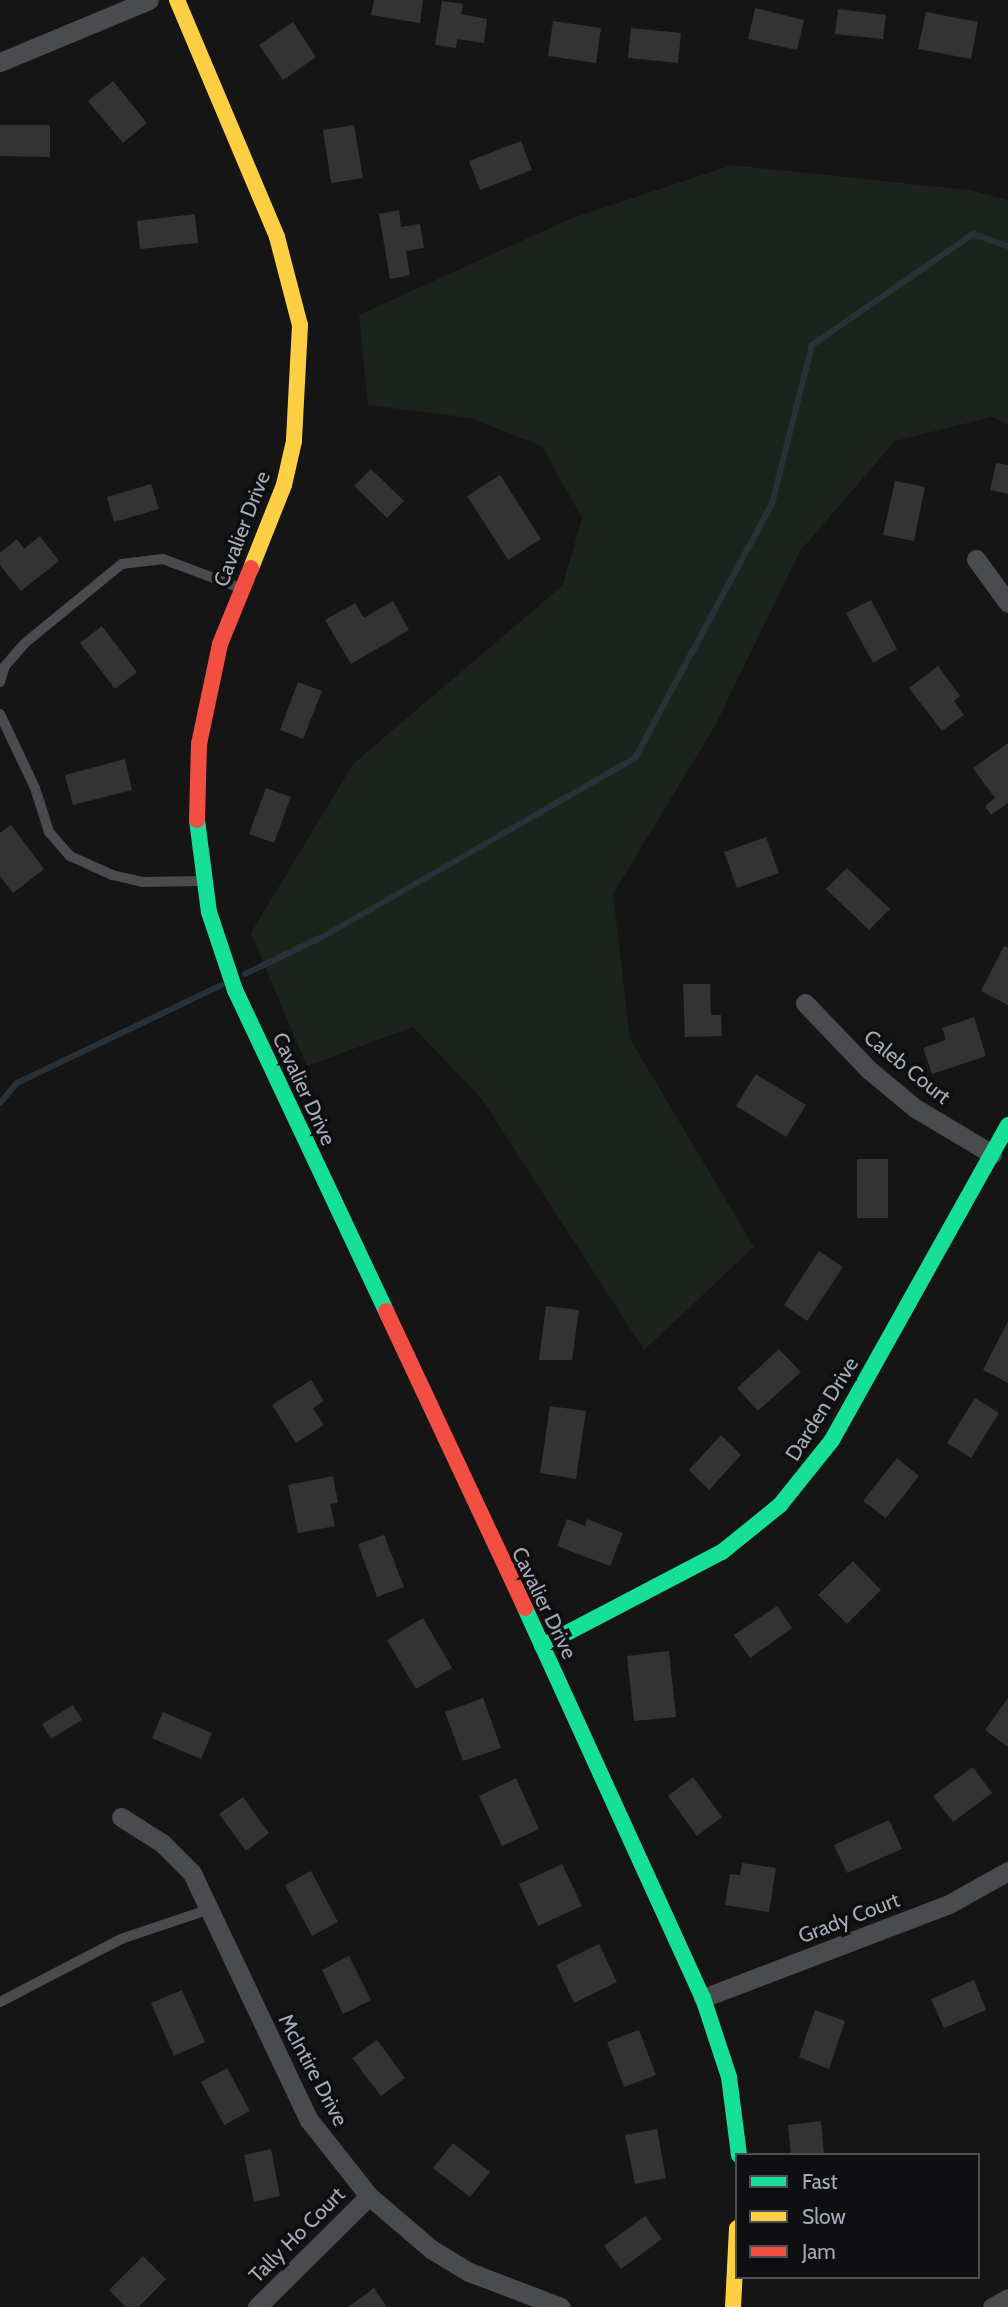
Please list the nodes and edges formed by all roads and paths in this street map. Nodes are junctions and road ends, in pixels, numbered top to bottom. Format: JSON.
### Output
{"nodes":[{"id":1,"x":149,"y":0,"type":"edge"},
{"id":2,"x":177,"y":0,"type":"edge"},
{"id":3,"x":0,"y":62,"type":"edge"},
{"id":4,"x":976,"y":559,"type":"dead end"},
{"id":5,"x":240,"y":589,"type":"junction"},
{"id":6,"x":1008,"y":603,"type":"edge"},
{"id":7,"x":0,"y":682,"type":"edge"},
{"id":8,"x":0,"y":714,"type":"edge"},
{"id":9,"x":202,"y":881,"type":"junction"},
{"id":10,"x":805,"y":1003,"type":"dead end"},
{"id":11,"x":1008,"y":1125,"type":"edge"},
{"id":12,"x":992,"y":1154,"type":"junction"},
{"id":13,"x":542,"y":1646,"type":"junction"},
{"id":14,"x":121,"y":1817,"type":"dead end"},
{"id":15,"x":1008,"y":1871,"type":"edge"},
{"id":16,"x":210,"y":1909,"type":"junction"},
{"id":17,"x":703,"y":1998,"type":"junction"},
{"id":18,"x":0,"y":2002,"type":"edge"},
{"id":19,"x":739,"y":2153,"type":"edge"},
{"id":20,"x":369,"y":2196,"type":"junction"},
{"id":21,"x":735,"y":2268,"type":"edge"},
{"id":22,"x":1008,"y":2298,"type":"edge"},
{"id":23,"x":257,"y":2307,"type":"edge"},
{"id":24,"x":561,"y":2307,"type":"edge"},
{"id":25,"x":733,"y":2307,"type":"edge"},
{"id":26,"x":992,"y":2307,"type":"edge"}],
"edges":[{"from":1,"to":3,"type":"street"},
{"from":2,"to":5,"type":"street","name":"Cavalier Drive"},
{"from":4,"to":6,"type":"street"},
{"from":5,"to":7,"type":"lane"},
{"from":5,"to":9,"type":"street","name":"Cavalier Drive"},
{"from":8,"to":9,"type":"lane"},
{"from":9,"to":13,"type":"street","name":"Cavalier Drive"},
{"from":10,"to":12,"type":"street","name":"Caleb Court"},
{"from":11,"to":12,"type":"street","name":"Darden Drive"},
{"from":12,"to":13,"type":"street","name":"Darden Drive"},
{"from":13,"to":17,"type":"street","name":"Cavalier Drive"},
{"from":14,"to":16,"type":"street","name":"McIntire Drive"},
{"from":15,"to":17,"type":"street","name":"Grady Court"},
{"from":16,"to":18,"type":"lane"},
{"from":16,"to":20,"type":"street","name":"McIntire Drive"},
{"from":17,"to":19,"type":"street","name":"Cavalier Drive"},
{"from":20,"to":23,"type":"street","name":"Tally Ho Court"},
{"from":20,"to":24,"type":"street","name":"McIntire Drive"},
{"from":21,"to":25,"type":"street"},
{"from":22,"to":26,"type":"street"}]}
